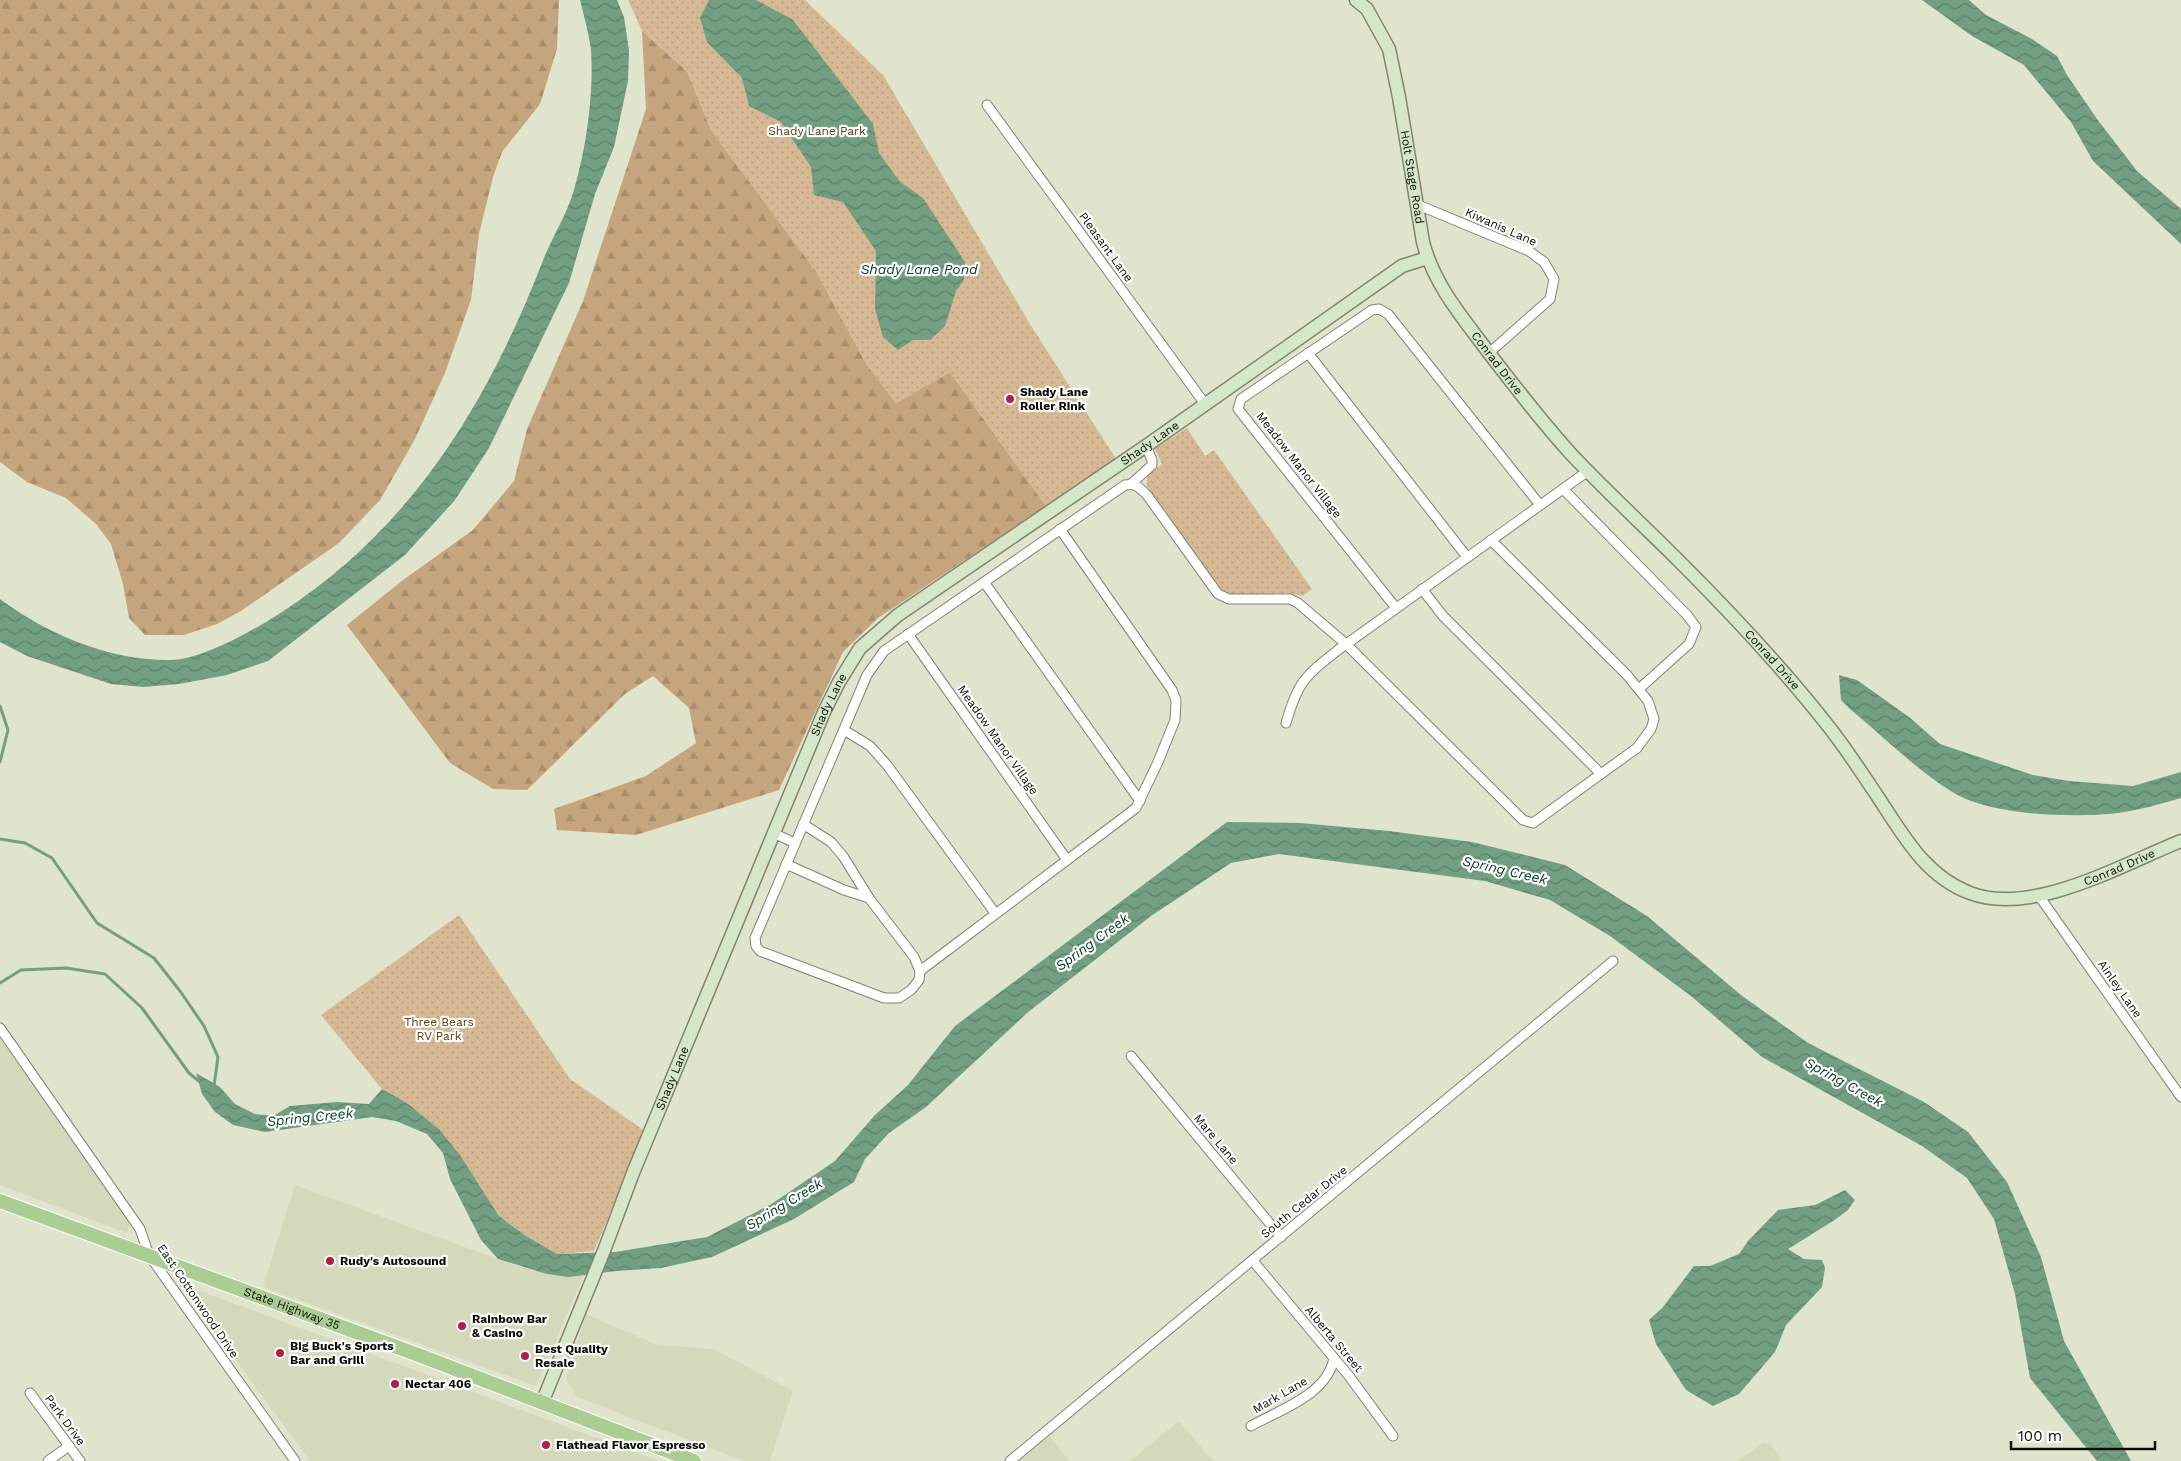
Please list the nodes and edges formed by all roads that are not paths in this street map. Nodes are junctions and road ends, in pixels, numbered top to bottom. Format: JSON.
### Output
{"nodes":[{"id":1,"x":1356,"y":0,"type":"edge"},
{"id":2,"x":986,"y":105,"type":"dead end"},
{"id":3,"x":1416,"y":204,"type":"junction"},
{"id":4,"x":1427,"y":258,"type":"junction"},
{"id":5,"x":1308,"y":353,"type":"junction"},
{"id":6,"x":1489,"y":353,"type":"junction"},
{"id":7,"x":1205,"y":404,"type":"junction"},
{"id":8,"x":1146,"y":446,"type":"junction"},
{"id":9,"x":1588,"y":471,"type":"junction"},
{"id":10,"x":1131,"y":484,"type":"junction"},
{"id":11,"x":1563,"y":489,"type":"junction"},
{"id":12,"x":1540,"y":505,"type":"junction"},
{"id":13,"x":1060,"y":530,"type":"junction"},
{"id":14,"x":1491,"y":540,"type":"junction"},
{"id":15,"x":1467,"y":557,"type":"junction"},
{"id":16,"x":984,"y":582,"type":"junction"},
{"id":17,"x":1422,"y":589,"type":"junction"},
{"id":18,"x":1396,"y":608,"type":"junction"},
{"id":19,"x":908,"y":634,"type":"junction"},
{"id":20,"x":1346,"y":644,"type":"junction"},
{"id":21,"x":1639,"y":689,"type":"junction"},
{"id":22,"x":1286,"y":723,"type":"dead end"},
{"id":23,"x":844,"y":730,"type":"junction"},
{"id":24,"x":1601,"y":774,"type":"junction"},
{"id":25,"x":1140,"y":801,"type":"junction"},
{"id":26,"x":803,"y":824,"type":"junction"},
{"id":27,"x":773,"y":833,"type":"junction"},
{"id":28,"x":2181,"y":841,"type":"edge"},
{"id":29,"x":795,"y":843,"type":"junction"},
{"id":30,"x":1067,"y":860,"type":"junction"},
{"id":31,"x":786,"y":864,"type":"junction"},
{"id":32,"x":2039,"y":896,"type":"junction"},
{"id":33,"x":869,"y":898,"type":"junction"},
{"id":34,"x":995,"y":913,"type":"junction"},
{"id":35,"x":1613,"y":961,"type":"dead end"},
{"id":36,"x":920,"y":971,"type":"junction"},
{"id":37,"x":0,"y":1028,"type":"edge"},
{"id":38,"x":1132,"y":1056,"type":"dead end"},
{"id":39,"x":2181,"y":1097,"type":"edge"},
{"id":40,"x":0,"y":1201,"type":"edge"},
{"id":41,"x":1281,"y":1237,"type":"junction"},
{"id":42,"x":149,"y":1255,"type":"junction"},
{"id":43,"x":1253,"y":1261,"type":"junction"},
{"id":44,"x":1334,"y":1358,"type":"junction"},
{"id":45,"x":30,"y":1393,"type":"dead end"},
{"id":46,"x":542,"y":1403,"type":"junction"},
{"id":47,"x":1251,"y":1426,"type":"dead end"},
{"id":48,"x":1393,"y":1436,"type":"dead end"},
{"id":49,"x":69,"y":1446,"type":"junction"},
{"id":50,"x":48,"y":1461,"type":"edge"},
{"id":51,"x":80,"y":1461,"type":"edge"},
{"id":52,"x":295,"y":1461,"type":"edge"},
{"id":53,"x":694,"y":1461,"type":"edge"},
{"id":54,"x":1010,"y":1461,"type":"edge"}],
"edges":[{"from":1,"to":3,"type":"main road","name":"Holt Stage Road"},
{"from":2,"to":7,"type":"street","name":"Pleasant Lane"},
{"from":3,"to":4,"type":"main road","name":"Holt Stage Road"},
{"from":3,"to":6,"type":"street","name":"Kiwanis Lane"},
{"from":4,"to":6,"type":"main road","name":"Conrad Drive"},
{"from":4,"to":7,"type":"main road","name":"Shady Lane"},
{"from":5,"to":12,"type":"street","name":"Meadow Manor Village"},
{"from":5,"to":15,"type":"street"},
{"from":5,"to":18,"type":"street","name":"Meadow Manor Village"},
{"from":6,"to":9,"type":"main road","name":"Conrad Drive"},
{"from":7,"to":8,"type":"main road","name":"Shady Lane"},
{"from":8,"to":10,"type":"street"},
{"from":8,"to":27,"type":"main road","name":"Shady Lane"},
{"from":9,"to":11,"type":"street"},
{"from":9,"to":32,"type":"main road","name":"Conrad Drive"},
{"from":10,"to":13,"type":"street"},
{"from":10,"to":20,"type":"street"},
{"from":11,"to":12,"type":"street"},
{"from":11,"to":21,"type":"street"},
{"from":12,"to":14,"type":"street"},
{"from":13,"to":16,"type":"street"},
{"from":13,"to":25,"type":"street"},
{"from":14,"to":15,"type":"street"},
{"from":14,"to":21,"type":"street"},
{"from":15,"to":17,"type":"street"},
{"from":16,"to":19,"type":"street"},
{"from":16,"to":25,"type":"street"},
{"from":17,"to":18,"type":"street"},
{"from":17,"to":24,"type":"street"},
{"from":18,"to":20,"type":"street"},
{"from":19,"to":23,"type":"street"},
{"from":19,"to":30,"type":"street","name":"Meadow Manor Village"},
{"from":20,"to":22,"type":"street"},
{"from":20,"to":24,"type":"street"},
{"from":21,"to":24,"type":"street"},
{"from":23,"to":26,"type":"street"},
{"from":23,"to":34,"type":"street"},
{"from":25,"to":30,"type":"street"},
{"from":26,"to":29,"type":"street"},
{"from":26,"to":33,"type":"street"},
{"from":27,"to":29,"type":"street"},
{"from":27,"to":46,"type":"main road","name":"Shady Lane"},
{"from":28,"to":32,"type":"main road","name":"Conrad Drive"},
{"from":29,"to":31,"type":"street"},
{"from":30,"to":34,"type":"street"},
{"from":31,"to":33,"type":"street"},
{"from":31,"to":36,"type":"street"},
{"from":32,"to":39,"type":"street","name":"Ainley Lane"},
{"from":33,"to":36,"type":"street"},
{"from":34,"to":36,"type":"street"},
{"from":35,"to":41,"type":"street","name":"South Cedar Drive"},
{"from":37,"to":42,"type":"street","name":"East Cottonwood Drive"},
{"from":38,"to":41,"type":"street","name":"Mare Lane"},
{"from":40,"to":42,"type":"main road","name":"State Highway 35"},
{"from":41,"to":43,"type":"street","name":"South Cedar Drive"},
{"from":42,"to":46,"type":"main road","name":"State Highway 35"},
{"from":42,"to":52,"type":"street","name":"East Cottonwood Drive"},
{"from":43,"to":44,"type":"street","name":"Alberta Street"},
{"from":43,"to":54,"type":"street","name":"South Cedar Drive"},
{"from":44,"to":47,"type":"street","name":"Mark Lane"},
{"from":44,"to":48,"type":"street","name":"Alberta Street"},
{"from":45,"to":49,"type":"street","name":"Park Drive"},
{"from":46,"to":53,"type":"main road","name":"State Highway 35"},
{"from":49,"to":50,"type":"street"},
{"from":49,"to":51,"type":"street","name":"Park Drive"}]}
